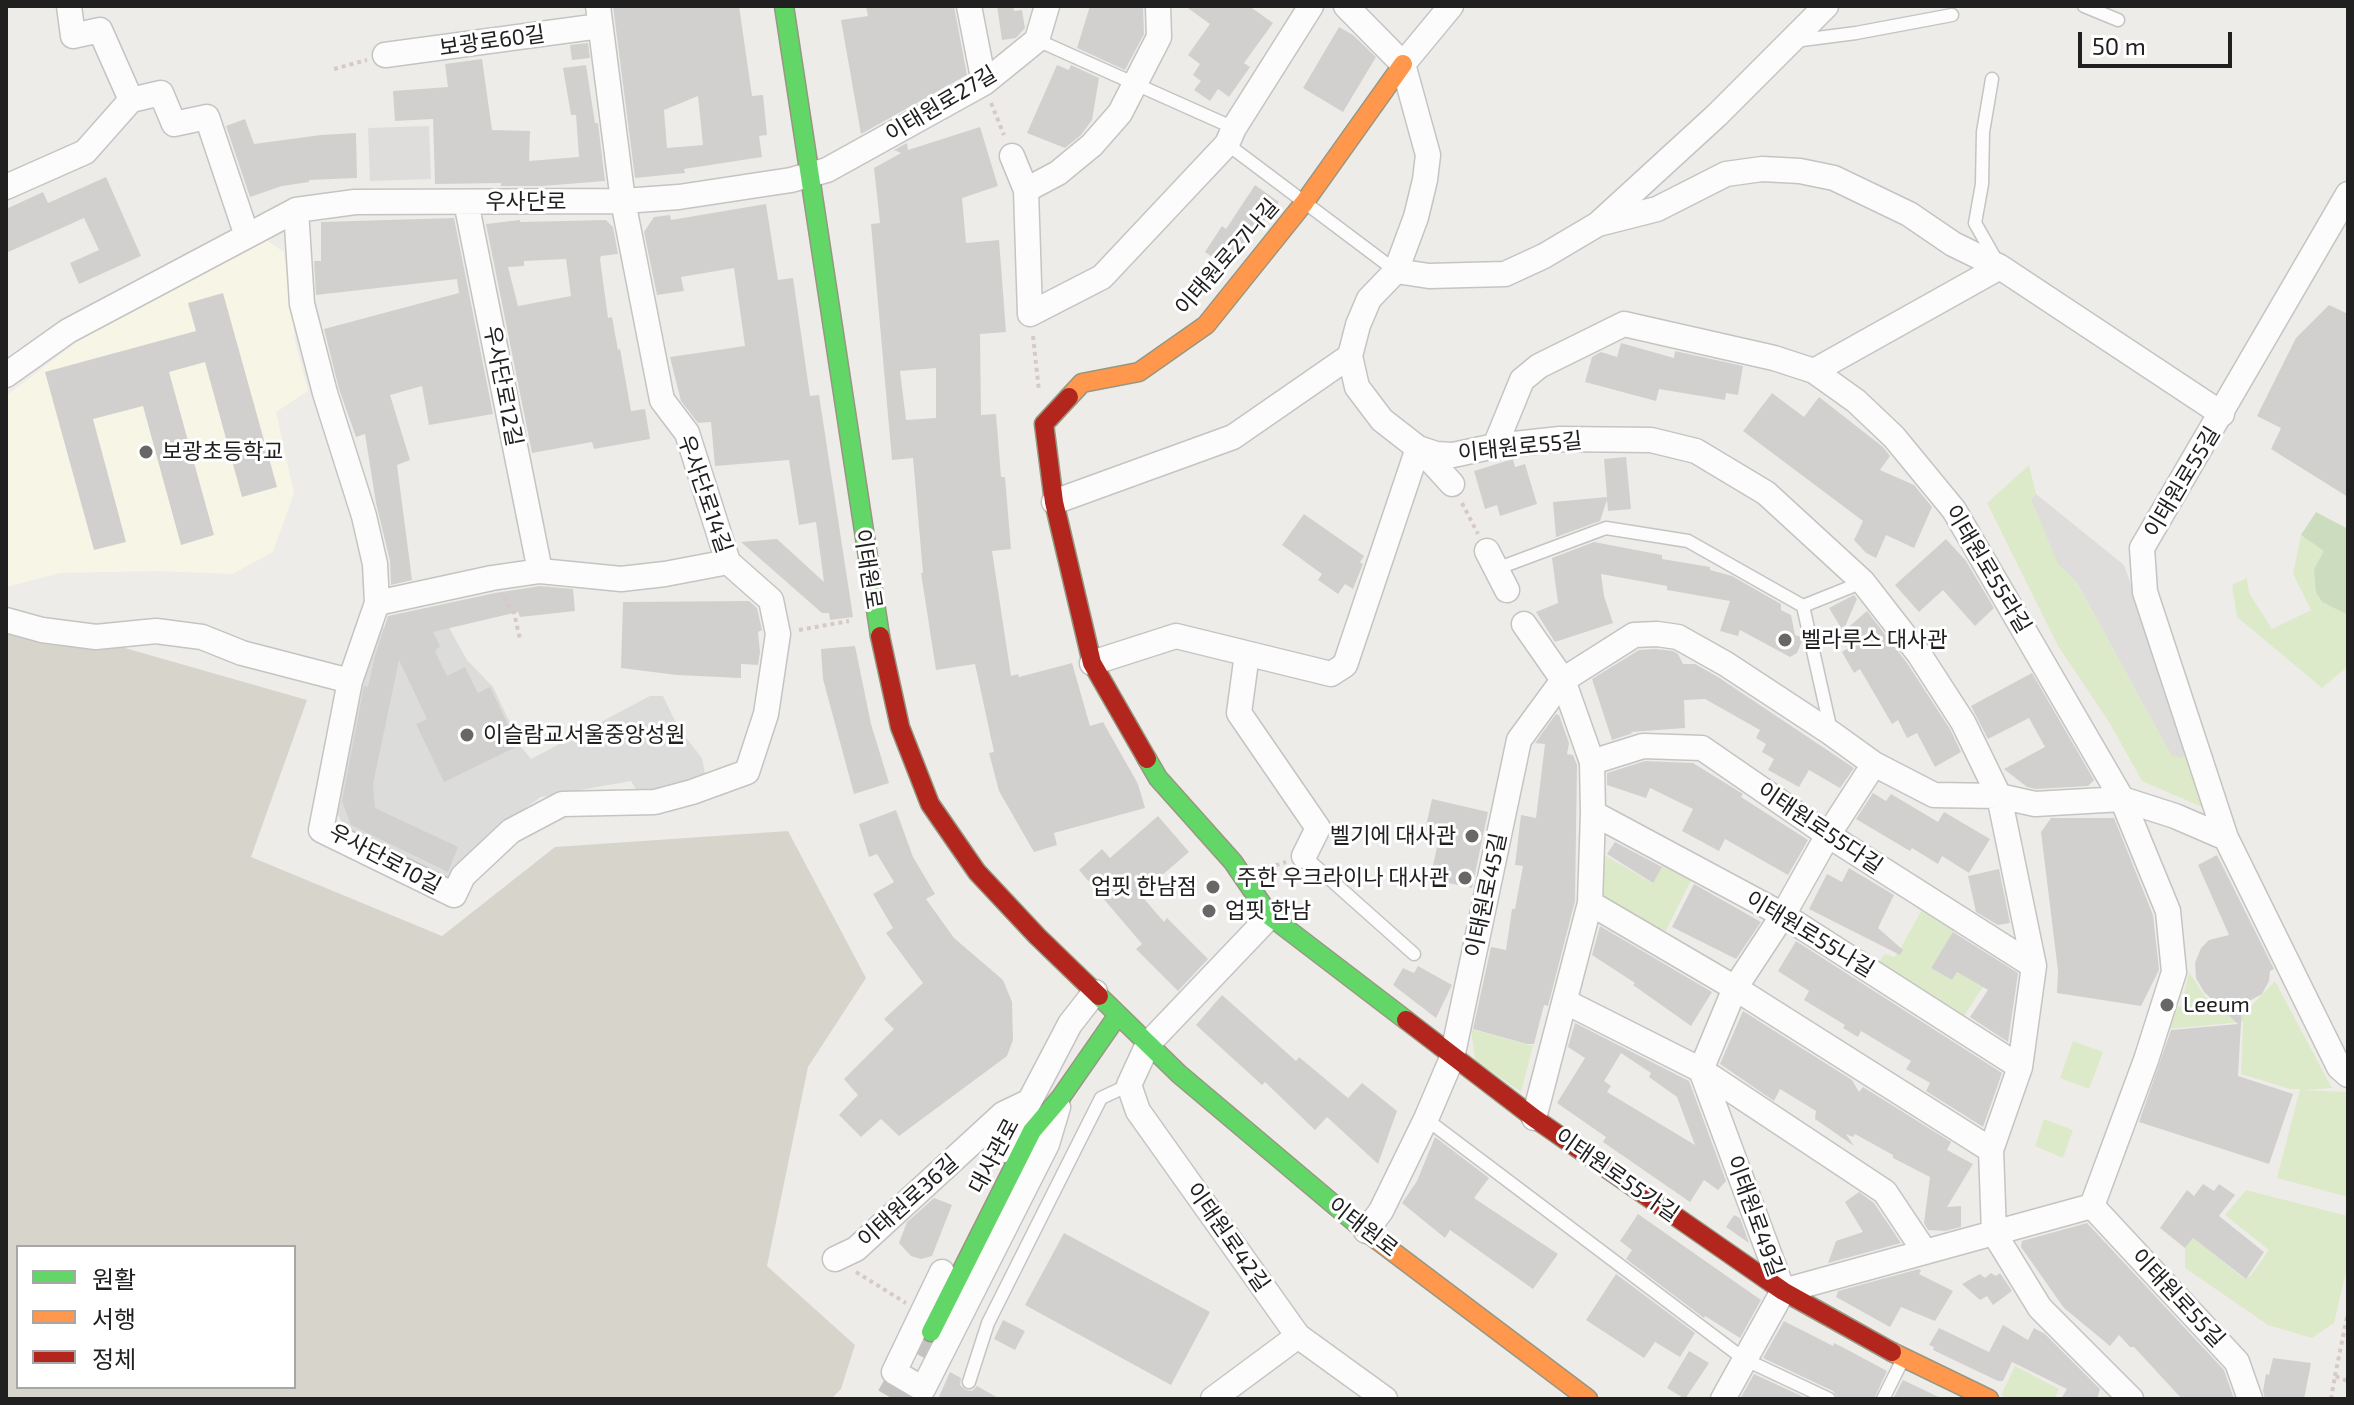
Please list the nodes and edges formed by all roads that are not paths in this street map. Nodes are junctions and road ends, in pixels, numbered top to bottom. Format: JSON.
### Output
{"nodes":[{"id":1,"x":69,"y":6,"type":"edge"},
{"id":2,"x":784,"y":6,"type":"edge"},
{"id":3,"x":969,"y":6,"type":"edge"},
{"id":4,"x":1047,"y":6,"type":"edge"},
{"id":5,"x":1158,"y":6,"type":"edge"},
{"id":6,"x":1311,"y":6,"type":"edge"},
{"id":7,"x":1346,"y":6,"type":"edge"},
{"id":8,"x":1451,"y":6,"type":"edge"},
{"id":9,"x":1826,"y":6,"type":"edge"},
{"id":10,"x":2084,"y":6,"type":"edge"},
{"id":11,"x":1952,"y":15,"type":"dead end"},
{"id":12,"x":599,"y":16,"type":"edge"},
{"id":13,"x":2118,"y":20,"type":"dead end"},
{"id":14,"x":1037,"y":40,"type":"junction"},
{"id":15,"x":1791,"y":41,"type":"junction"},
{"id":16,"x":385,"y":55,"type":"road end"},
{"id":17,"x":1403,"y":64,"type":"junction"},
{"id":18,"x":1992,"y":79,"type":"dead end"},
{"id":19,"x":984,"y":83,"type":"junction"},
{"id":20,"x":1136,"y":84,"type":"junction"},
{"id":21,"x":131,"y":100,"type":"junction"},
{"id":22,"x":1230,"y":136,"type":"junction"},
{"id":23,"x":1012,"y":156,"type":"road end"},
{"id":24,"x":809,"y":176,"type":"junction"},
{"id":25,"x":6,"y":187,"type":"edge"},
{"id":26,"x":1026,"y":190,"type":"junction"},
{"id":27,"x":2348,"y":194,"type":"edge"},
{"id":28,"x":623,"y":201,"type":"junction"},
{"id":29,"x":466,"y":202,"type":"junction"},
{"id":30,"x":1304,"y":203,"type":"junction"},
{"id":31,"x":296,"y":210,"type":"junction"},
{"id":32,"x":1598,"y":224,"type":"junction"},
{"id":33,"x":247,"y":236,"type":"junction"},
{"id":34,"x":2000,"y":267,"type":"junction"},
{"id":35,"x":1396,"y":271,"type":"junction"},
{"id":36,"x":1350,"y":356,"type":"junction"},
{"id":37,"x":1814,"y":371,"type":"junction"},
{"id":38,"x":6,"y":375,"type":"edge"},
{"id":39,"x":2222,"y":414,"type":"junction"},
{"id":40,"x":1495,"y":446,"type":"junction"},
{"id":41,"x":1418,"y":448,"type":"junction"},
{"id":42,"x":1452,"y":484,"type":"road end"},
{"id":43,"x":1054,"y":502,"type":"junction"},
{"id":44,"x":728,"y":562,"type":"junction"},
{"id":45,"x":1496,"y":570,"type":"road end"},
{"id":46,"x":540,"y":571,"type":"junction"},
{"id":47,"x":1863,"y":582,"type":"junction"},
{"id":48,"x":377,"y":603,"type":"junction"},
{"id":49,"x":1803,"y":606,"type":"junction"},
{"id":50,"x":6,"y":620,"type":"edge"},
{"id":51,"x":1524,"y":624,"type":"dead end"},
{"id":52,"x":1247,"y":654,"type":"junction"},
{"id":53,"x":1092,"y":663,"type":"junction"},
{"id":54,"x":1563,"y":680,"type":"junction"},
{"id":55,"x":350,"y":681,"type":"junction"},
{"id":56,"x":1831,"y":733,"type":"junction"},
{"id":57,"x":1592,"y":762,"type":"junction"},
{"id":58,"x":1874,"y":764,"type":"junction"},
{"id":59,"x":747,"y":772,"type":"joint"},
{"id":60,"x":1999,"y":796,"type":"junction"},
{"id":61,"x":2122,"y":799,"type":"junction"},
{"id":62,"x":1593,"y":813,"type":"junction"},
{"id":63,"x":1828,"y":835,"type":"junction"},
{"id":64,"x":2226,"y":838,"type":"junction"},
{"id":65,"x":1304,"y":856,"type":"joint"},
{"id":66,"x":1590,"y":903,"type":"junction"},
{"id":67,"x":1783,"y":915,"type":"junction"},
{"id":68,"x":1270,"y":916,"type":"junction"},
{"id":69,"x":1414,"y":954,"type":"dead end"},
{"id":70,"x":2034,"y":966,"type":"junction"},
{"id":71,"x":1735,"y":988,"type":"junction"},
{"id":72,"x":1095,"y":992,"type":"junction"},
{"id":73,"x":1566,"y":1002,"type":"junction"},
{"id":74,"x":1118,"y":1015,"type":"junction"},
{"id":75,"x":1148,"y":1044,"type":"junction"},
{"id":76,"x":1452,"y":1058,"type":"junction"},
{"id":77,"x":2020,"y":1067,"type":"junction"},
{"id":78,"x":1701,"y":1070,"type":"junction"},
{"id":79,"x":2348,"y":1075,"type":"edge"},
{"id":80,"x":1129,"y":1085,"type":"junction"},
{"id":81,"x":1061,"y":1097,"type":"junction"},
{"id":82,"x":1026,"y":1103,"type":"junction"},
{"id":83,"x":1534,"y":1118,"type":"junction"},
{"id":84,"x":1426,"y":1119,"type":"junction"},
{"id":85,"x":1991,"y":1150,"type":"junction"},
{"id":86,"x":2092,"y":1206,"type":"junction"},
{"id":87,"x":1366,"y":1231,"type":"junction"},
{"id":88,"x":1994,"y":1233,"type":"junction"},
{"id":89,"x":1925,"y":1252,"type":"junction"},
{"id":90,"x":835,"y":1259,"type":"road end"},
{"id":91,"x":1783,"y":1291,"type":"junction"},
{"id":92,"x":926,"y":1322,"type":"junction"},
{"id":93,"x":1298,"y":1336,"type":"junction"},
{"id":94,"x":1904,"y":1358,"type":"junction"},
{"id":95,"x":1744,"y":1359,"type":"junction"},
{"id":96,"x":969,"y":1382,"type":"dead end"},
{"id":97,"x":1213,"y":1399,"type":"edge"},
{"id":98,"x":1385,"y":1399,"type":"edge"},
{"id":99,"x":1588,"y":1399,"type":"edge"},
{"id":100,"x":1723,"y":1399,"type":"edge"},
{"id":101,"x":1829,"y":1399,"type":"edge"},
{"id":102,"x":1883,"y":1399,"type":"edge"},
{"id":103,"x":1989,"y":1399,"type":"edge"},
{"id":104,"x":2131,"y":1399,"type":"edge"},
{"id":105,"x":2250,"y":1399,"type":"edge"}],
"edges":[{"from":1,"to":21,"type":"street"},
{"from":2,"to":24,"type":"street","name":"이태원로"},
{"from":3,"to":19,"type":"street"},
{"from":4,"to":14,"type":"street"},
{"from":5,"to":20,"type":"street"},
{"from":6,"to":22,"type":"street"},
{"from":7,"to":17,"type":"street"},
{"from":8,"to":17,"type":"street"},
{"from":9,"to":15,"type":"street"},
{"from":10,"to":13,"type":"lane"},
{"from":11,"to":15,"type":"lane"},
{"from":12,"to":16,"type":"street","name":"보광로60길"},
{"from":12,"to":28,"type":"street","name":"보광로60길"},
{"from":14,"to":19,"type":"street","name":"이태원로27길"},
{"from":14,"to":20,"type":"lane"},
{"from":15,"to":32,"type":"street"},
{"from":17,"to":30,"type":"street","name":"이태원로27나길"},
{"from":17,"to":35,"type":"street"},
{"from":18,"to":34,"type":"lane"},
{"from":19,"to":24,"type":"street","name":"이태원로27길"},
{"from":20,"to":22,"type":"lane"},
{"from":20,"to":26,"type":"street"},
{"from":21,"to":25,"type":"street"},
{"from":21,"to":33,"type":"street"},
{"from":22,"to":26,"type":"street"},
{"from":22,"to":30,"type":"lane"},
{"from":23,"to":26,"type":"street"},
{"from":24,"to":28,"type":"street","name":"우사단로"},
{"from":24,"to":72,"type":"street","name":"이태원로"},
{"from":27,"to":39,"type":"street","name":"이태원로55길"},
{"from":28,"to":29,"type":"street","name":"우사단로"},
{"from":28,"to":44,"type":"street","name":"우사단로14길"},
{"from":29,"to":31,"type":"street","name":"우사단로"},
{"from":29,"to":46,"type":"street","name":"우사단로12길"},
{"from":30,"to":35,"type":"lane"},
{"from":30,"to":43,"type":"street","name":"이태원로27나길"},
{"from":31,"to":33,"type":"street","name":"우사단로"},
{"from":31,"to":48,"type":"street","name":"우사단로10길"},
{"from":32,"to":34,"type":"street"},
{"from":32,"to":35,"type":"street"},
{"from":33,"to":38,"type":"street","name":"우사단로"},
{"from":34,"to":37,"type":"street"},
{"from":34,"to":39,"type":"street"},
{"from":35,"to":36,"type":"street"},
{"from":36,"to":41,"type":"street","name":"이태원로55길"},
{"from":36,"to":43,"type":"street"},
{"from":37,"to":40,"type":"street","name":"이태원로55라길"},
{"from":37,"to":61,"type":"street","name":"이태원로55라길"},
{"from":39,"to":64,"type":"street","name":"이태원로55길"},
{"from":40,"to":41,"type":"street","name":"이태원로55길"},
{"from":40,"to":47,"type":"street","name":"이태원로55길"},
{"from":41,"to":42,"type":"street"},
{"from":41,"to":52,"type":"street"},
{"from":43,"to":53,"type":"street"},
{"from":44,"to":46,"type":"street"},
{"from":44,"to":59,"type":"street","name":"우사단로14길"},
{"from":45,"to":49,"type":"lane"},
{"from":46,"to":48,"type":"street"},
{"from":47,"to":49,"type":"lane"},
{"from":47,"to":60,"type":"street","name":"이태원로55길"},
{"from":48,"to":55,"type":"street","name":"우사단로10길"},
{"from":49,"to":56,"type":"lane"},
{"from":50,"to":55,"type":"street"},
{"from":51,"to":54,"type":"street"},
{"from":52,"to":53,"type":"street"},
{"from":52,"to":65,"type":"street"},
{"from":53,"to":68,"type":"street"},
{"from":54,"to":56,"type":"street","name":"이태원로45길"},
{"from":54,"to":57,"type":"street"},
{"from":54,"to":76,"type":"street","name":"이태원로45길"},
{"from":55,"to":59,"type":"street","name":"우사단로10길"},
{"from":56,"to":58,"type":"street","name":"이태원로45길"},
{"from":57,"to":62,"type":"street"},
{"from":57,"to":63,"type":"street","name":"이태원로55다길"},
{"from":58,"to":60,"type":"street","name":"이태원로45길"},
{"from":58,"to":63,"type":"street"},
{"from":60,"to":61,"type":"street"},
{"from":60,"to":70,"type":"street","name":"이태원로55길"},
{"from":61,"to":64,"type":"street"},
{"from":61,"to":86,"type":"street"},
{"from":62,"to":66,"type":"street"},
{"from":62,"to":67,"type":"street","name":"이태원로55나길"},
{"from":63,"to":67,"type":"street"},
{"from":63,"to":70,"type":"street","name":"이태원로55다길"},
{"from":64,"to":79,"type":"street","name":"이태원로55길"},
{"from":65,"to":69,"type":"lane"},
{"from":66,"to":71,"type":"street"},
{"from":66,"to":73,"type":"street"},
{"from":67,"to":71,"type":"street"},
{"from":67,"to":77,"type":"street","name":"이태원로55나길"},
{"from":68,"to":75,"type":"street"},
{"from":68,"to":76,"type":"street"},
{"from":70,"to":77,"type":"street","name":"이태원로55길"},
{"from":71,"to":78,"type":"street"},
{"from":71,"to":85,"type":"street"},
{"from":72,"to":74,"type":"street","name":"이태원로"},
{"from":72,"to":82,"type":"street","name":"이태원로36길"},
{"from":73,"to":78,"type":"street"},
{"from":73,"to":83,"type":"street"},
{"from":74,"to":75,"type":"street","name":"이태원로"},
{"from":74,"to":81,"type":"street","name":"대사관로"},
{"from":75,"to":80,"type":"street"},
{"from":75,"to":87,"type":"street","name":"이태원로"},
{"from":76,"to":83,"type":"street","name":"이태원로55가길"},
{"from":76,"to":84,"type":"street","name":"이태원로45길"},
{"from":77,"to":85,"type":"street","name":"이태원로55길"},
{"from":78,"to":89,"type":"street"},
{"from":78,"to":91,"type":"street","name":"이태원로49길"},
{"from":80,"to":93,"type":"street","name":"이태원로42길"},
{"from":80,"to":96,"type":"lane"},
{"from":81,"to":92,"type":"street","name":"대사관로"},
{"from":81,"to":92,"type":"street"},
{"from":82,"to":90,"type":"street","name":"이태원로36길"},
{"from":82,"to":92,"type":"street"},
{"from":83,"to":91,"type":"street","name":"이태원로55가길"},
{"from":84,"to":87,"type":"street","name":"이태원로45길"},
{"from":84,"to":95,"type":"lane"},
{"from":85,"to":88,"type":"street","name":"이태원로55길"},
{"from":86,"to":88,"type":"street"},
{"from":86,"to":105,"type":"street","name":"이태원로55길"},
{"from":87,"to":99,"type":"street","name":"이태원로"},
{"from":88,"to":89,"type":"street"},
{"from":88,"to":104,"type":"street","name":"이태원로55길"},
{"from":89,"to":91,"type":"street"},
{"from":91,"to":94,"type":"street","name":"이태원로55가길"},
{"from":91,"to":95,"type":"street","name":"이태원로49길"},
{"from":93,"to":97,"type":"street"},
{"from":93,"to":98,"type":"street","name":"이태원로42길"},
{"from":94,"to":102,"type":"lane"},
{"from":94,"to":103,"type":"street","name":"이태원로55가길"},
{"from":95,"to":100,"type":"street","name":"이태원로49길"},
{"from":95,"to":101,"type":"lane"}]}
